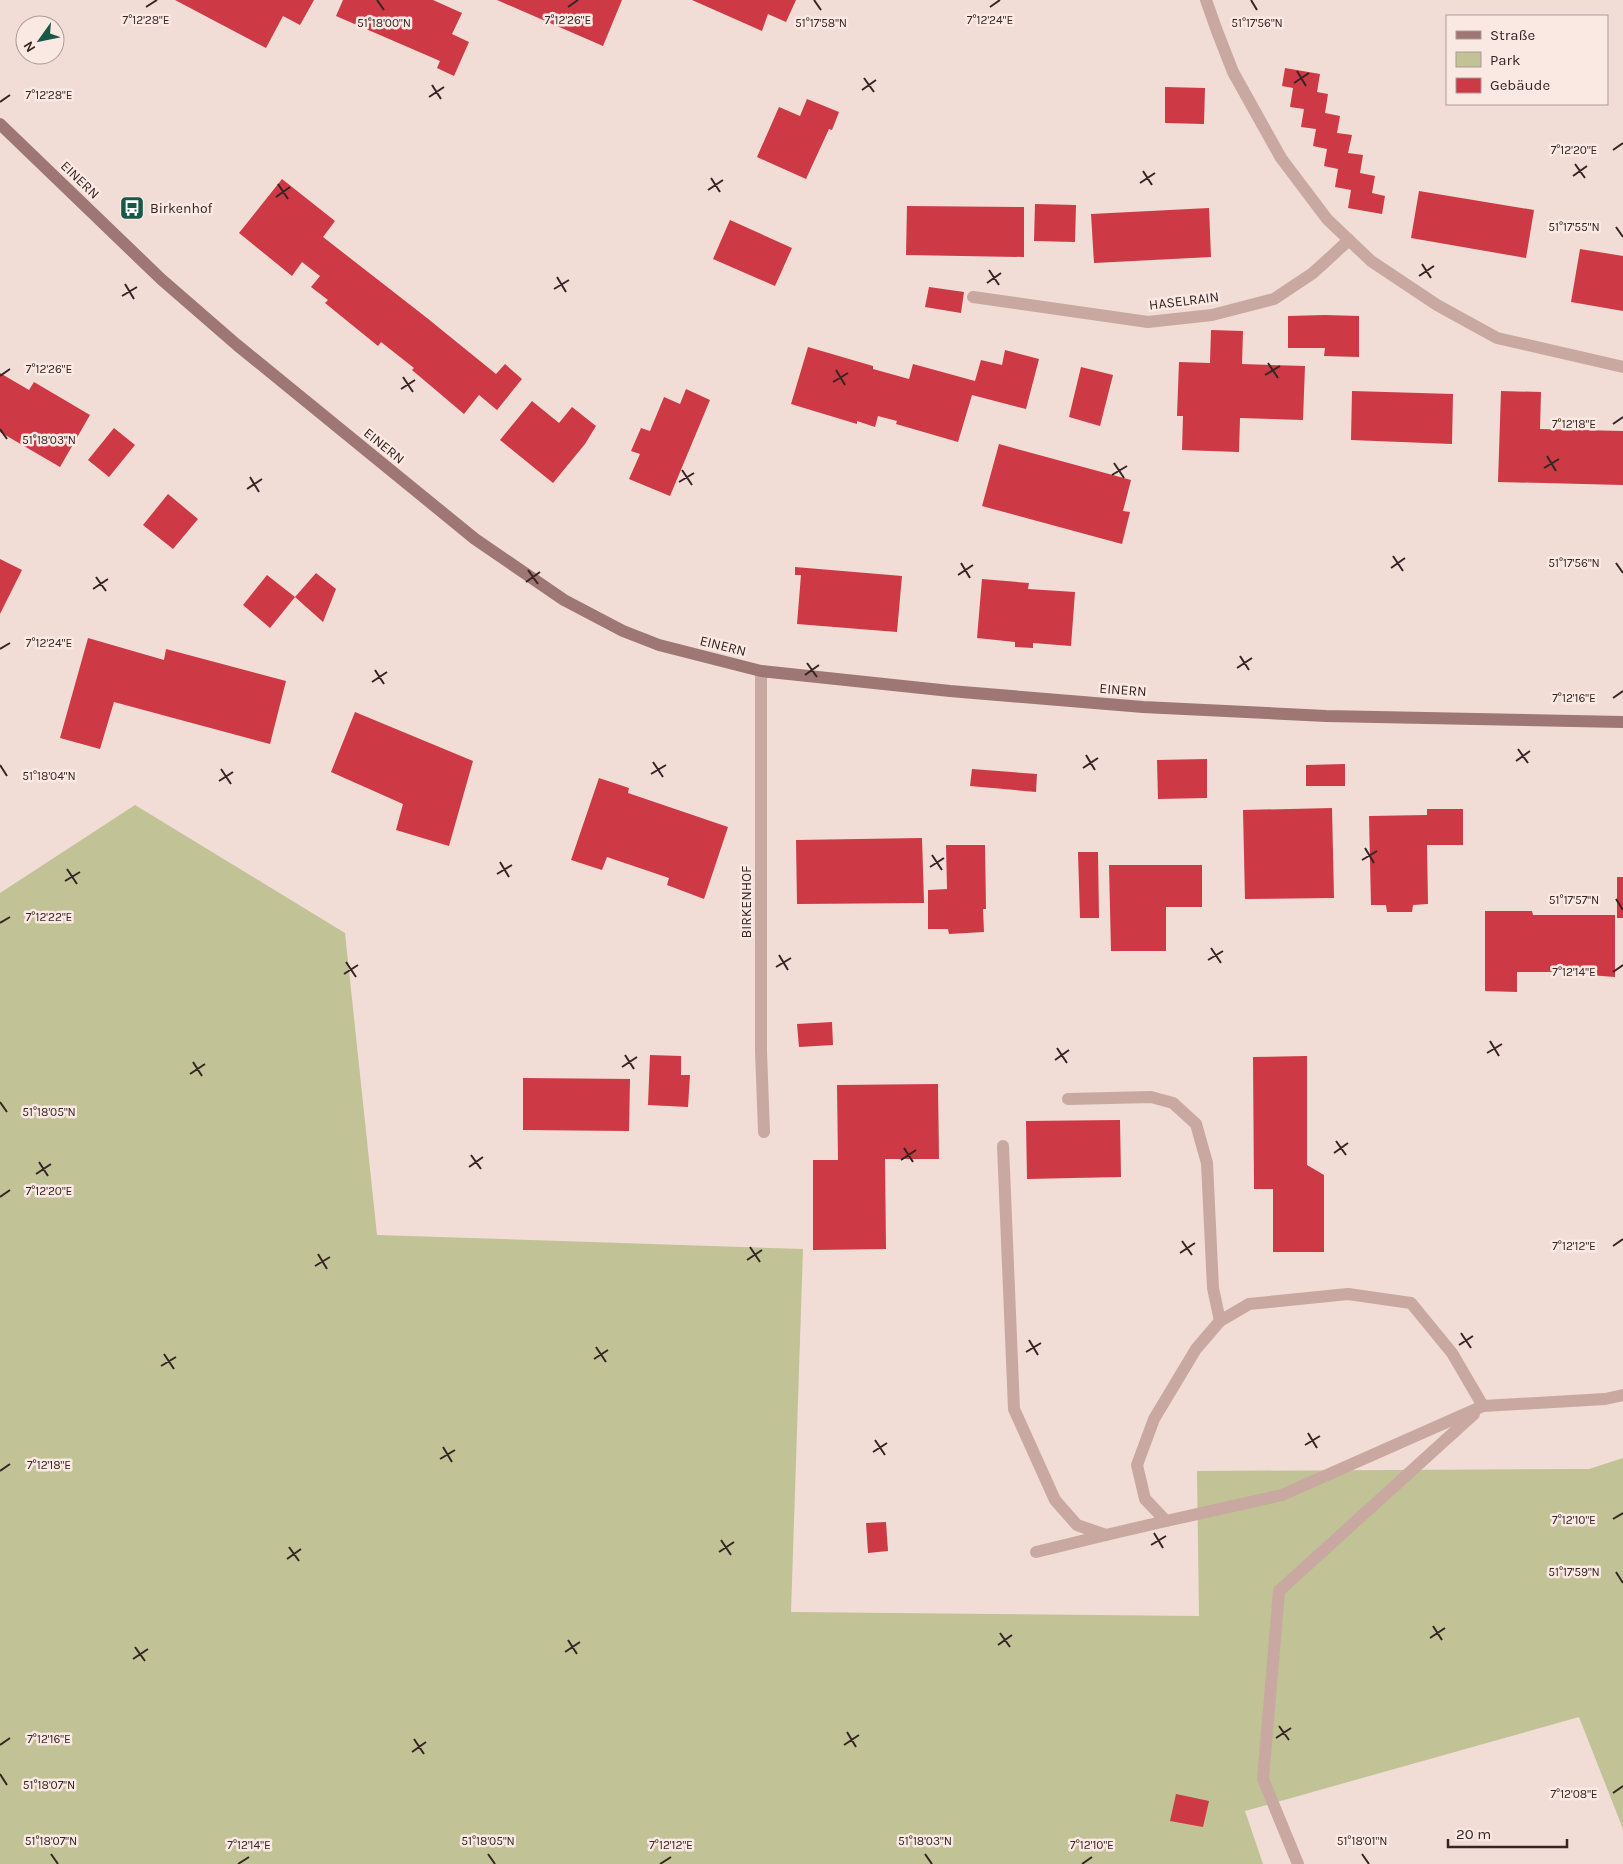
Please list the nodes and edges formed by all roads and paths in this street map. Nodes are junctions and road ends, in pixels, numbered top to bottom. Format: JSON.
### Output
{"nodes":[{"id":1,"x":1206,"y":0,"type":"edge"},
{"id":2,"x":0,"y":124,"type":"edge"},
{"id":3,"x":1349,"y":240,"type":"junction"},
{"id":4,"x":973,"y":297,"type":"dead end"},
{"id":5,"x":1623,"y":367,"type":"edge"},
{"id":6,"x":761,"y":671,"type":"junction"},
{"id":7,"x":1623,"y":722,"type":"edge"},
{"id":8,"x":1068,"y":1099,"type":"dead end"},
{"id":9,"x":764,"y":1132,"type":"dead end"},
{"id":10,"x":1003,"y":1146,"type":"dead end"},
{"id":11,"x":1220,"y":1321,"type":"junction"},
{"id":12,"x":1623,"y":1395,"type":"edge"},
{"id":13,"x":1483,"y":1406,"type":"junction"},
{"id":14,"x":1166,"y":1521,"type":"junction"},
{"id":15,"x":1106,"y":1535,"type":"junction"},
{"id":16,"x":1036,"y":1552,"type":"dead end"},
{"id":17,"x":1298,"y":1864,"type":"edge"}],
"edges":[{"from":1,"to":3,"type":"street"},
{"from":2,"to":6,"type":"main road","name":"EINERN"},
{"from":3,"to":4,"type":"street","name":"HASELRAIN"},
{"from":3,"to":5,"type":"street"},
{"from":6,"to":7,"type":"main road","name":"EINERN"},
{"from":6,"to":9,"type":"street","name":"BIRKENHOF"},
{"from":8,"to":11,"type":"street"},
{"from":10,"to":15,"type":"street"},
{"from":11,"to":13,"type":"street"},
{"from":11,"to":14,"type":"street"},
{"from":12,"to":13,"type":"street"},
{"from":13,"to":14,"type":"street"},
{"from":13,"to":17,"type":"street"},
{"from":14,"to":15,"type":"street"},
{"from":15,"to":16,"type":"street"}]}
